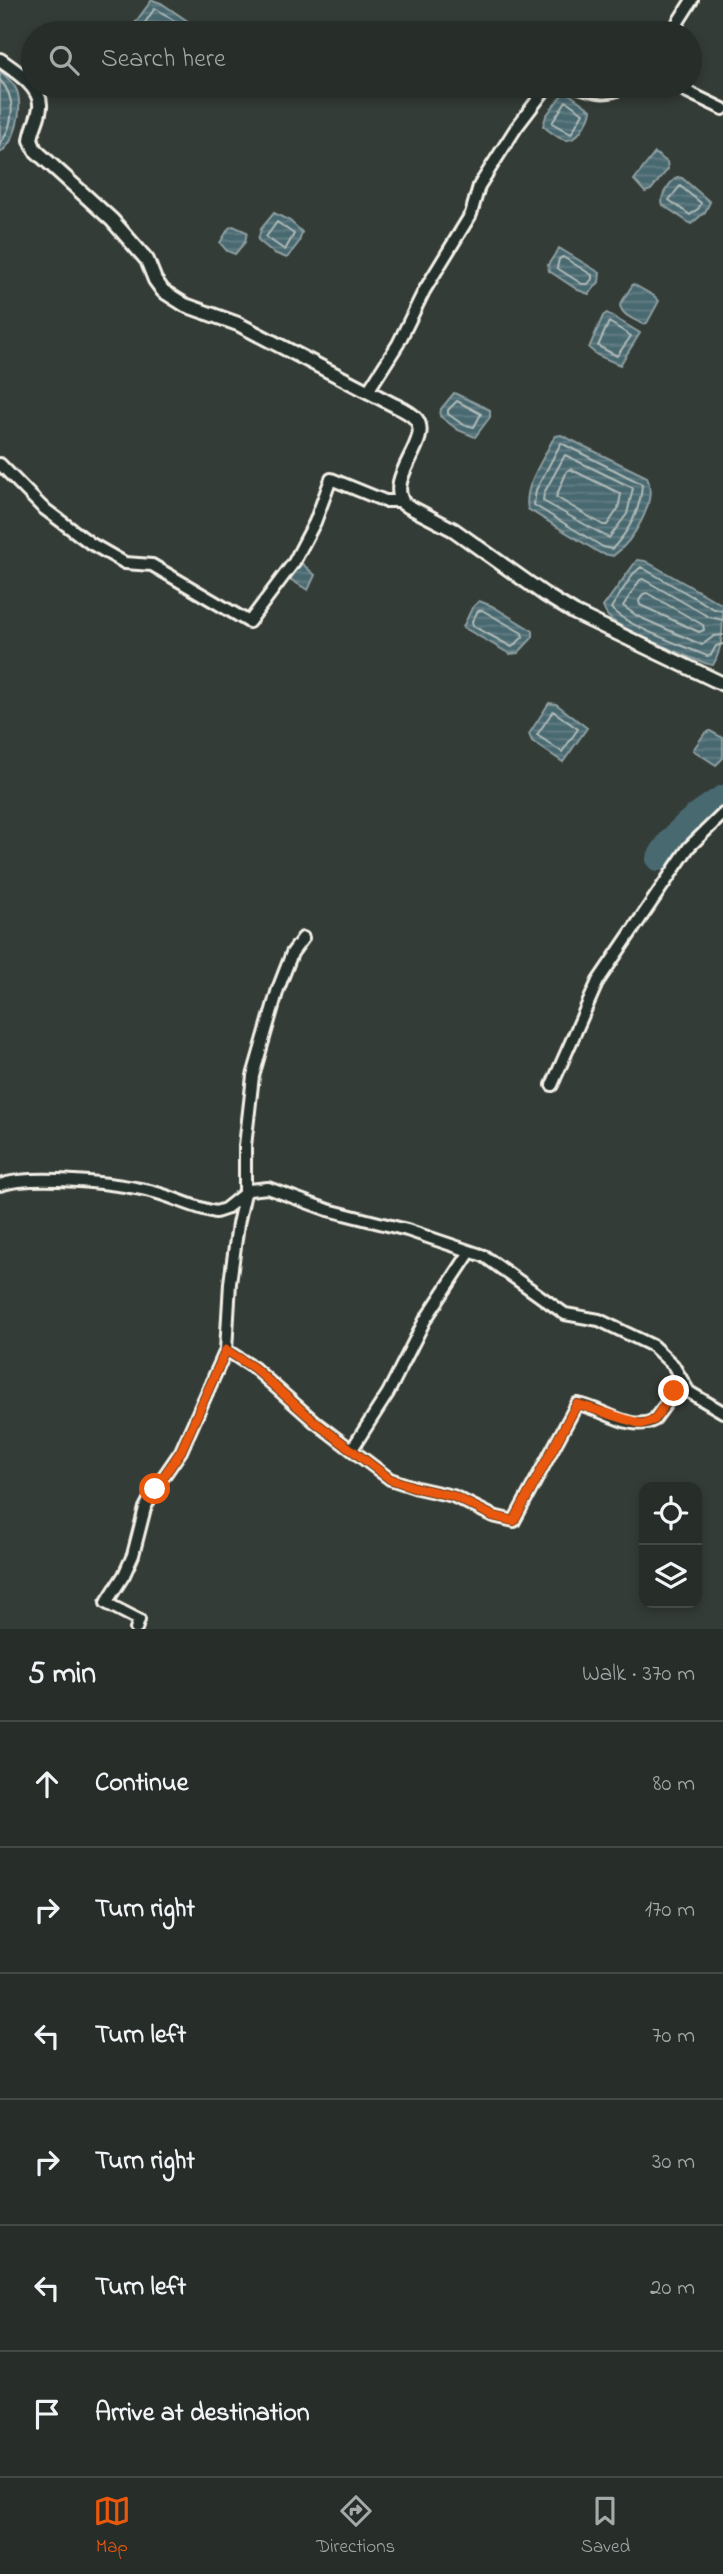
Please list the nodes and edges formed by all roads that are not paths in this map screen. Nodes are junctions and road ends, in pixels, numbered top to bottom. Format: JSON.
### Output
{"nodes":[{"id":1,"x":692,"y":0,"type":"edge"},
{"id":2,"x":679,"y":21,"type":"edge"},
{"id":3,"x":0,"y":60,"type":"edge"},
{"id":4,"x":21,"y":77,"type":"edge"},
{"id":5,"x":38,"y":98,"type":"edge"},
{"id":6,"x":539,"y":98,"type":"edge"},
{"id":7,"x":700,"y":98,"type":"edge"},
{"id":8,"x":723,"y":109,"type":"edge"},
{"id":9,"x":368,"y":391,"type":"junction"},
{"id":10,"x":0,"y":464,"type":"edge"},
{"id":11,"x":401,"y":501,"type":"junction"},
{"id":12,"x":723,"y":684,"type":"edge"},
{"id":13,"x":723,"y":814,"type":"edge"},
{"id":14,"x":303,"y":938,"type":"dead end"},
{"id":15,"x":552,"y":1085,"type":"dead end"},
{"id":16,"x":0,"y":1185,"type":"edge"},
{"id":17,"x":245,"y":1193,"type":"junction"},
{"id":18,"x":471,"y":1252,"type":"junction"},
{"id":19,"x":226,"y":1350,"type":"junction"},
{"id":20,"x":682,"y":1382,"type":"junction"},
{"id":21,"x":723,"y":1412,"type":"edge"},
{"id":22,"x":352,"y":1449,"type":"junction"},
{"id":23,"x":136,"y":1629,"type":"edge"}],
"edges":[{"from":1,"to":2,"type":"street"},
{"from":3,"to":4,"type":"street"},
{"from":5,"to":9,"type":"street"},
{"from":6,"to":9,"type":"street"},
{"from":7,"to":8,"type":"street"},
{"from":9,"to":11,"type":"street"},
{"from":10,"to":11,"type":"street"},
{"from":11,"to":12,"type":"street"},
{"from":13,"to":15,"type":"street"},
{"from":14,"to":17,"type":"street"},
{"from":16,"to":17,"type":"street"},
{"from":17,"to":18,"type":"street"},
{"from":17,"to":19,"type":"street"},
{"from":18,"to":20,"type":"street"},
{"from":18,"to":22,"type":"street"},
{"from":19,"to":22,"type":"street"},
{"from":19,"to":23,"type":"street"},
{"from":20,"to":21,"type":"street"},
{"from":20,"to":22,"type":"street"}]}
